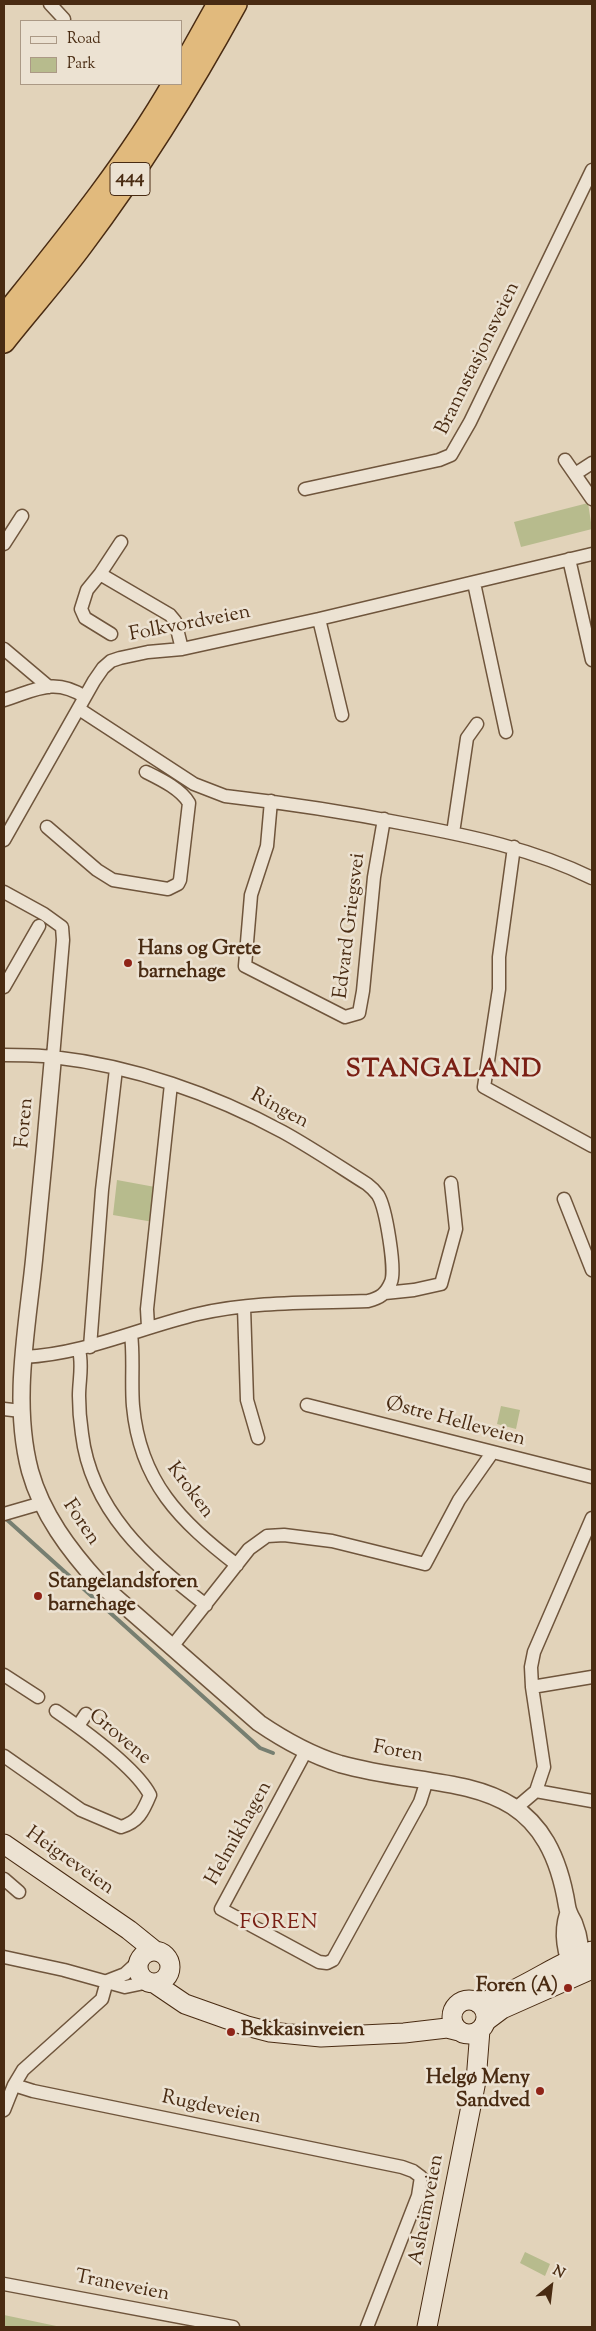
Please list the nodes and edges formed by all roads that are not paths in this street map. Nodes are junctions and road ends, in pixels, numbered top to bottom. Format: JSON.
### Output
{"nodes":[{"id":1,"x":50,"y":4,"type":"edge"},
{"id":2,"x":218,"y":4,"type":"edge"},
{"id":3,"x":236,"y":4,"type":"edge"},
{"id":4,"x":64,"y":19,"type":"dead end"},
{"id":5,"x":182,"y":68,"type":"edge"},
{"id":6,"x":172,"y":85,"type":"edge"},
{"id":7,"x":592,"y":170,"type":"edge"},
{"id":8,"x":4,"y":316,"type":"edge"},
{"id":9,"x":4,"y":342,"type":"edge"},
{"id":10,"x":565,"y":460,"type":"dead end"},
{"id":11,"x":592,"y":463,"type":"edge"},
{"id":12,"x":574,"y":474,"type":"junction"},
{"id":13,"x":305,"y":489,"type":"dead end"},
{"id":14,"x":592,"y":498,"type":"edge"},
{"id":15,"x":22,"y":516,"type":"dead end"},
{"id":16,"x":121,"y":542,"type":"dead end"},
{"id":17,"x":4,"y":544,"type":"edge"},
{"id":18,"x":592,"y":554,"type":"edge"},
{"id":19,"x":569,"y":559,"type":"junction"},
{"id":20,"x":100,"y":574,"type":"junction"},
{"id":21,"x":474,"y":583,"type":"junction"},
{"id":22,"x":319,"y":619,"type":"junction"},
{"id":23,"x":111,"y":634,"type":"dead end"},
{"id":24,"x":4,"y":649,"type":"edge"},
{"id":25,"x":182,"y":649,"type":"junction"},
{"id":26,"x":592,"y":660,"type":"edge"},
{"id":27,"x":49,"y":687,"type":"junction"},
{"id":28,"x":86,"y":696,"type":"junction"},
{"id":29,"x":4,"y":700,"type":"edge"},
{"id":30,"x":79,"y":709,"type":"junction"},
{"id":31,"x":342,"y":715,"type":"dead end"},
{"id":32,"x":477,"y":724,"type":"dead end"},
{"id":33,"x":506,"y":732,"type":"dead end"},
{"id":34,"x":146,"y":772,"type":"dead end"},
{"id":35,"x":271,"y":801,"type":"junction"},
{"id":36,"x":384,"y":820,"type":"junction"},
{"id":37,"x":47,"y":827,"type":"dead end"},
{"id":38,"x":453,"y":832,"type":"junction"},
{"id":39,"x":4,"y":840,"type":"edge"},
{"id":40,"x":514,"y":847,"type":"junction"},
{"id":41,"x":592,"y":878,"type":"edge"},
{"id":42,"x":4,"y":892,"type":"edge"},
{"id":43,"x":38,"y":926,"type":"dead end"},
{"id":44,"x":4,"y":987,"type":"edge"},
{"id":45,"x":4,"y":1055,"type":"edge"},
{"id":46,"x":53,"y":1057,"type":"junction"},
{"id":47,"x":116,"y":1068,"type":"junction"},
{"id":48,"x":171,"y":1084,"type":"junction"},
{"id":49,"x":592,"y":1146,"type":"edge"},
{"id":50,"x":451,"y":1183,"type":"dead end"},
{"id":51,"x":564,"y":1199,"type":"dead end"},
{"id":52,"x":592,"y":1270,"type":"edge"},
{"id":53,"x":385,"y":1292,"type":"junction"},
{"id":54,"x":244,"y":1307,"type":"junction"},
{"id":55,"x":148,"y":1327,"type":"junction"},
{"id":56,"x":131,"y":1334,"type":"junction"},
{"id":57,"x":84,"y":1348,"type":"junction"},
{"id":58,"x":24,"y":1357,"type":"junction"},
{"id":59,"x":307,"y":1405,"type":"dead end"},
{"id":60,"x":4,"y":1409,"type":"edge"},
{"id":61,"x":21,"y":1411,"type":"junction"},
{"id":62,"x":258,"y":1438,"type":"dead end"},
{"id":63,"x":492,"y":1453,"type":"junction"},
{"id":64,"x":592,"y":1477,"type":"edge"},
{"id":65,"x":42,"y":1503,"type":"junction"},
{"id":66,"x":4,"y":1514,"type":"edge"},
{"id":67,"x":592,"y":1518,"type":"edge"},
{"id":68,"x":237,"y":1565,"type":"junction"},
{"id":69,"x":206,"y":1605,"type":"junction"},
{"id":70,"x":171,"y":1648,"type":"junction"},
{"id":71,"x":4,"y":1675,"type":"edge"},
{"id":72,"x":592,"y":1677,"type":"edge"},
{"id":73,"x":532,"y":1687,"type":"junction"},
{"id":74,"x":38,"y":1697,"type":"dead end"},
{"id":75,"x":56,"y":1711,"type":"dead end"},
{"id":76,"x":86,"y":1714,"type":"dead end"},
{"id":77,"x":78,"y":1726,"type":"junction"},
{"id":78,"x":306,"y":1751,"type":"junction"},
{"id":79,"x":4,"y":1756,"type":"edge"},
{"id":80,"x":427,"y":1780,"type":"junction"},
{"id":81,"x":536,"y":1791,"type":"junction"},
{"id":82,"x":592,"y":1801,"type":"edge"},
{"id":83,"x":516,"y":1808,"type":"junction"},
{"id":84,"x":4,"y":1844,"type":"edge"},
{"id":85,"x":4,"y":1879,"type":"edge"},
{"id":86,"x":20,"y":1892,"type":"dead end"},
{"id":87,"x":4,"y":1957,"type":"edge"},
{"id":88,"x":144,"y":1958,"type":"junction"},
{"id":89,"x":582,"y":1962,"type":"edge"},
{"id":90,"x":169,"y":1970,"type":"junction"},
{"id":91,"x":107,"y":1981,"type":"junction"},
{"id":92,"x":151,"y":1983,"type":"junction"},
{"id":93,"x":478,"y":2003,"type":"junction"},
{"id":94,"x":200,"y":2008,"type":"junction"},
{"id":95,"x":453,"y":2011,"type":"junction"},
{"id":96,"x":472,"y":2029,"type":"junction"},
{"id":97,"x":387,"y":2033,"type":"junction"},
{"id":98,"x":14,"y":2085,"type":"junction"},
{"id":99,"x":4,"y":2110,"type":"edge"},
{"id":100,"x":4,"y":2284,"type":"edge"},
{"id":101,"x":234,"y":2327,"type":"edge"},
{"id":102,"x":367,"y":2327,"type":"edge"},
{"id":103,"x":427,"y":2327,"type":"edge"}],
"edges":[{"from":1,"to":4,"type":"street"},
{"from":2,"to":5,"type":"highway"},
{"from":3,"to":9,"type":"highway","number":"444"},
{"from":6,"to":8,"type":"highway","number":"444"},
{"from":7,"to":13,"type":"street","name":"Brannstasjonsveien"},
{"from":10,"to":12,"type":"street"},
{"from":11,"to":12,"type":"street"},
{"from":12,"to":14,"type":"street"},
{"from":15,"to":17,"type":"street"},
{"from":16,"to":20,"type":"street"},
{"from":18,"to":19,"type":"street","name":"Folkvordveien"},
{"from":19,"to":21,"type":"street","name":"Folkvordveien"},
{"from":19,"to":26,"type":"street"},
{"from":20,"to":23,"type":"street"},
{"from":20,"to":25,"type":"street"},
{"from":21,"to":22,"type":"street","name":"Folkvordveien"},
{"from":21,"to":33,"type":"street"},
{"from":22,"to":25,"type":"street","name":"Folkvordveien"},
{"from":22,"to":31,"type":"street"},
{"from":24,"to":27,"type":"street"},
{"from":25,"to":28,"type":"street","name":"Folkvordveien"},
{"from":27,"to":28,"type":"street"},
{"from":27,"to":29,"type":"street"},
{"from":28,"to":30,"type":"street","name":"Folkvordveien"},
{"from":30,"to":35,"type":"street"},
{"from":30,"to":39,"type":"street","name":"Folkvordveien"},
{"from":32,"to":38,"type":"street"},
{"from":34,"to":37,"type":"street"},
{"from":35,"to":36,"type":"street"},
{"from":35,"to":36,"type":"street","name":"Edvard Griegsvei"},
{"from":36,"to":38,"type":"street"},
{"from":38,"to":40,"type":"street"},
{"from":40,"to":41,"type":"street"},
{"from":40,"to":49,"type":"street"},
{"from":42,"to":46,"type":"street","name":"Foren"},
{"from":43,"to":44,"type":"street"},
{"from":45,"to":46,"type":"street","name":"Ringen"},
{"from":46,"to":47,"type":"street","name":"Ringen"},
{"from":46,"to":58,"type":"street","name":"Foren"},
{"from":47,"to":48,"type":"street","name":"Ringen"},
{"from":47,"to":57,"type":"street","name":"Foren"},
{"from":48,"to":53,"type":"street","name":"Ringen"},
{"from":48,"to":55,"type":"street"},
{"from":50,"to":53,"type":"street"},
{"from":51,"to":52,"type":"street"},
{"from":53,"to":54,"type":"street"},
{"from":54,"to":55,"type":"street"},
{"from":54,"to":62,"type":"street"},
{"from":55,"to":56,"type":"street"},
{"from":56,"to":57,"type":"street"},
{"from":56,"to":68,"type":"street","name":"Kroken"},
{"from":57,"to":58,"type":"street"},
{"from":57,"to":69,"type":"street","name":"Foren"},
{"from":58,"to":61,"type":"street","name":"Foren"},
{"from":59,"to":63,"type":"street","name":"Østre Helleveien"},
{"from":60,"to":61,"type":"street"},
{"from":61,"to":65,"type":"street","name":"Foren"},
{"from":63,"to":64,"type":"street","name":"Østre Helleveien"},
{"from":63,"to":68,"type":"street"},
{"from":65,"to":66,"type":"street"},
{"from":65,"to":70,"type":"street","name":"Foren"},
{"from":67,"to":73,"type":"street"},
{"from":68,"to":69,"type":"street"},
{"from":69,"to":70,"type":"street"},
{"from":70,"to":78,"type":"street","name":"Foren"},
{"from":71,"to":74,"type":"street"},
{"from":72,"to":73,"type":"street"},
{"from":73,"to":81,"type":"street"},
{"from":75,"to":77,"type":"street","name":"Grovene"},
{"from":76,"to":77,"type":"street"},
{"from":77,"to":79,"type":"street","name":"Grovene"},
{"from":78,"to":80,"type":"street","name":"Foren"},
{"from":78,"to":80,"type":"street","name":"Helmikhagen"},
{"from":80,"to":83,"type":"street","name":"Foren"},
{"from":81,"to":82,"type":"street"},
{"from":81,"to":83,"type":"street"},
{"from":83,"to":89,"type":"street","name":"Foren"},
{"from":84,"to":88,"type":"main road","name":"Heigreveien"},
{"from":85,"to":86,"type":"street"},
{"from":87,"to":91,"type":"street"},
{"from":88,"to":90,"type":"main road","name":"Heigreveien"},
{"from":88,"to":91,"type":"street"},
{"from":88,"to":92,"type":"main road","name":"Heigreveien"},
{"from":89,"to":93,"type":"main road"},
{"from":89,"to":96,"type":"main road"},
{"from":90,"to":92,"type":"main road"},
{"from":90,"to":94,"type":"main road","name":"Heigreveien"},
{"from":91,"to":92,"type":"street"},
{"from":91,"to":98,"type":"street"},
{"from":92,"to":94,"type":"main road","name":"Heigreveien"},
{"from":93,"to":95,"type":"main road"},
{"from":93,"to":96,"type":"main road"},
{"from":94,"to":97,"type":"main road","name":"Heigreveien"},
{"from":95,"to":96,"type":"main road"},
{"from":95,"to":97,"type":"main road","name":"Heigreveien"},
{"from":96,"to":97,"type":"main road","name":"Heigreveien"},
{"from":96,"to":103,"type":"main road","name":"Asheimveien"},
{"from":98,"to":99,"type":"street"},
{"from":98,"to":102,"type":"street","name":"Rugdeveien"},
{"from":100,"to":101,"type":"street","name":"Traneveien"}]}
